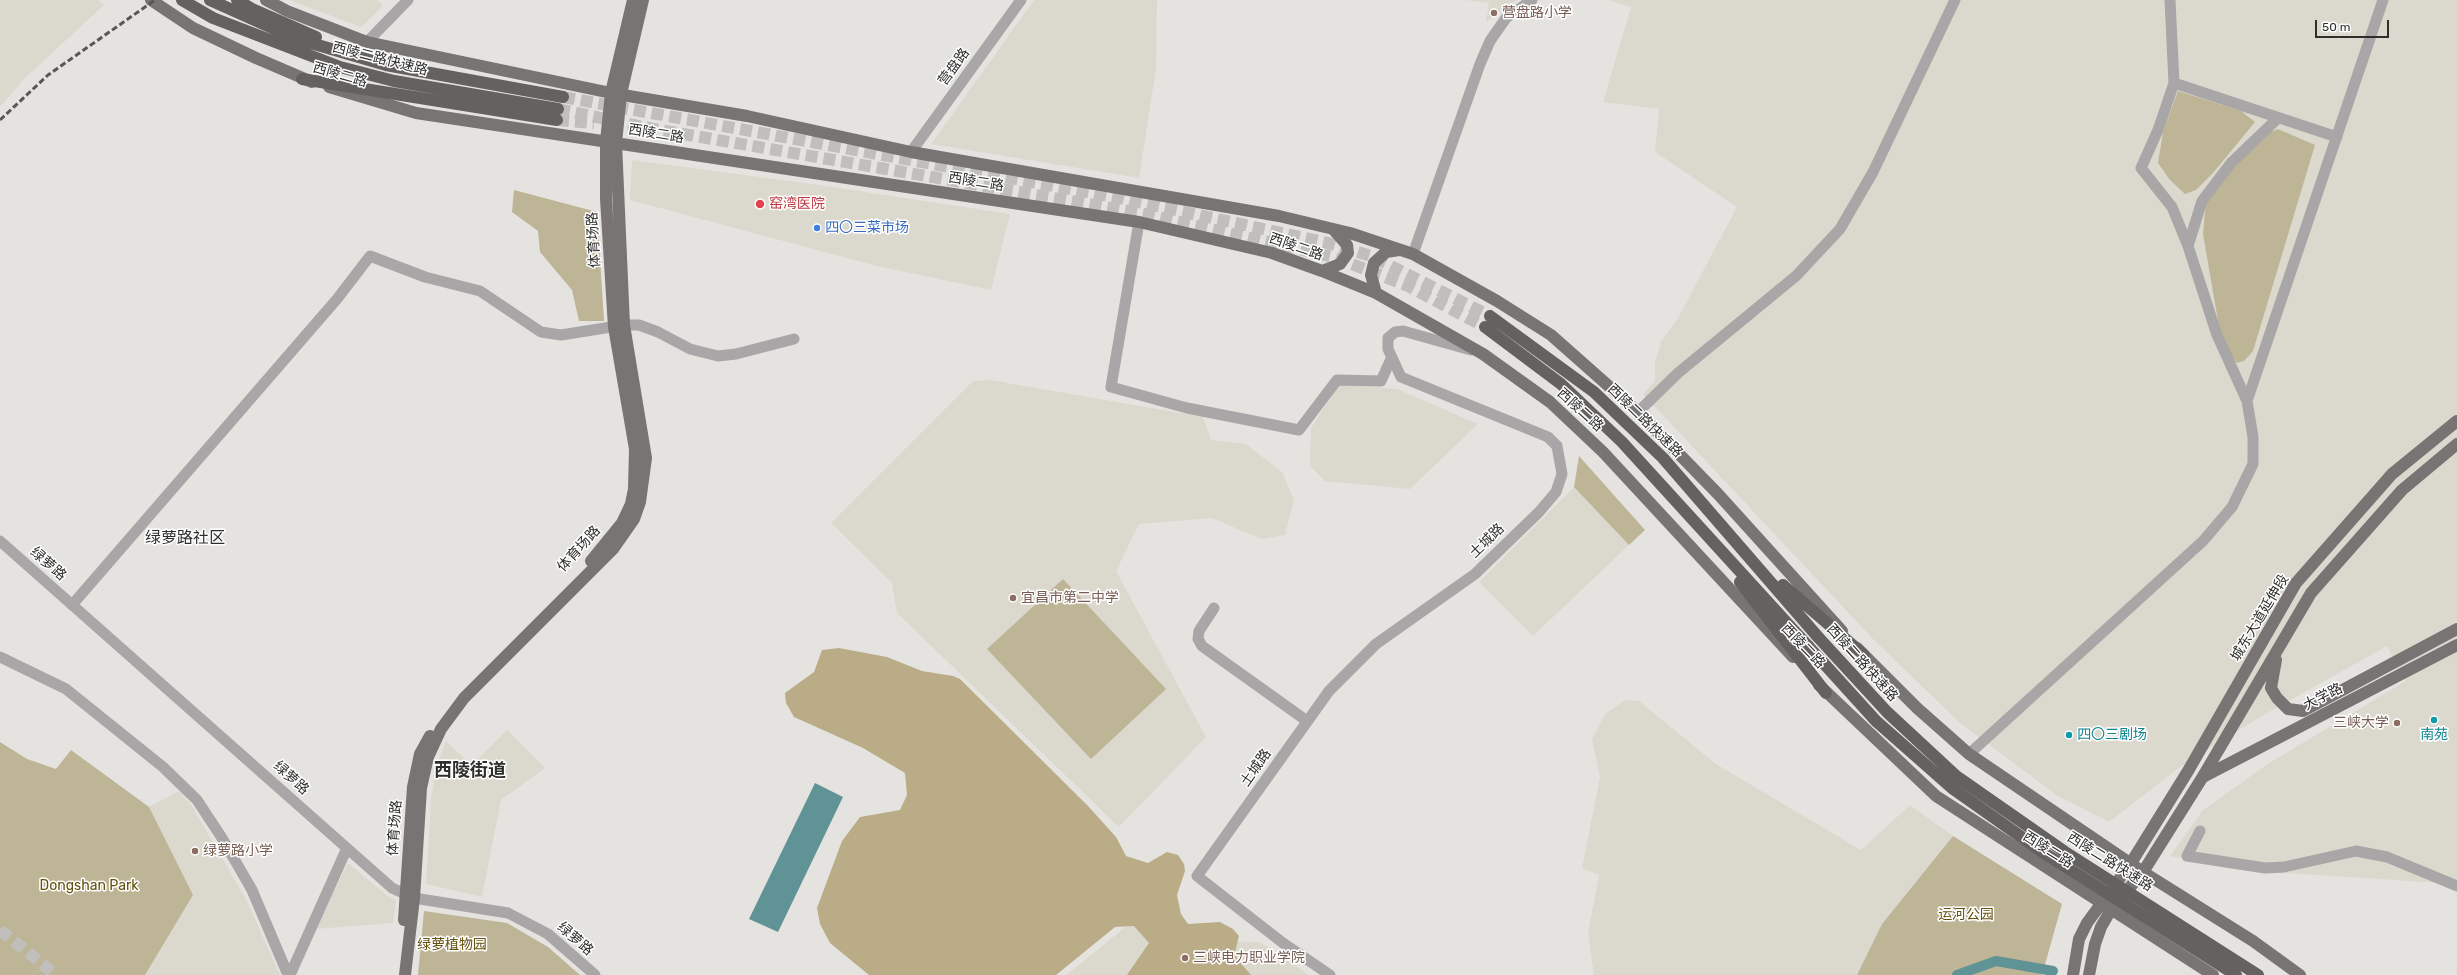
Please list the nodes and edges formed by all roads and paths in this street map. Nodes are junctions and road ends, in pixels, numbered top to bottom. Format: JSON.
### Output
{"nodes":[{"id":1,"x":151,"y":0,"type":"edge"},
{"id":2,"x":182,"y":0,"type":"edge"},
{"id":3,"x":210,"y":0,"type":"edge"},
{"id":4,"x":237,"y":0,"type":"edge"},
{"id":5,"x":266,"y":0,"type":"edge"},
{"id":6,"x":408,"y":0,"type":"edge"},
{"id":7,"x":633,"y":0,"type":"edge"},
{"id":8,"x":643,"y":0,"type":"edge"},
{"id":9,"x":1021,"y":0,"type":"edge"},
{"id":10,"x":1532,"y":0,"type":"edge"},
{"id":11,"x":1955,"y":0,"type":"edge"},
{"id":12,"x":2170,"y":0,"type":"edge"},
{"id":13,"x":2383,"y":0,"type":"edge"},
{"id":14,"x":367,"y":42,"type":"junction"},
{"id":15,"x":386,"y":65,"type":"junction"},
{"id":16,"x":302,"y":80,"type":"junction"},
{"id":17,"x":2174,"y":83,"type":"junction"},
{"id":18,"x":616,"y":94,"type":"junction"},
{"id":19,"x":562,"y":97,"type":"tunnel mouth"},
{"id":20,"x":2278,"y":118,"type":"junction"},
{"id":21,"x":2337,"y":137,"type":"junction"},
{"id":22,"x":611,"y":142,"type":"junction"},
{"id":23,"x":911,"y":152,"type":"junction"},
{"id":24,"x":1139,"y":222,"type":"junction"},
{"id":25,"x":1334,"y":230,"type":"junction"},
{"id":26,"x":2188,"y":246,"type":"junction"},
{"id":27,"x":1399,"y":250,"type":"junction"},
{"id":28,"x":1413,"y":254,"type":"junction"},
{"id":29,"x":1322,"y":271,"type":"junction"},
{"id":30,"x":1376,"y":293,"type":"junction"},
{"id":31,"x":619,"y":326,"type":"junction"},
{"id":32,"x":794,"y":339,"type":"dead end"},
{"id":33,"x":1483,"y":354,"type":"junction"},
{"id":34,"x":1392,"y":359,"type":"junction"},
{"id":35,"x":2247,"y":401,"type":"junction"},
{"id":36,"x":1638,"y":412,"type":"junction"},
{"id":37,"x":2457,"y":421,"type":"edge"},
{"id":38,"x":2457,"y":444,"type":"edge"},
{"id":39,"x":1669,"y":491,"type":"junction"},
{"id":40,"x":0,"y":541,"type":"edge"},
{"id":41,"x":1742,"y":547,"type":"junction"},
{"id":42,"x":72,"y":605,"type":"junction"},
{"id":43,"x":1214,"y":608,"type":"dead end"},
{"id":44,"x":2457,"y":629,"type":"edge"},
{"id":45,"x":2457,"y":645,"type":"edge"},
{"id":46,"x":2278,"y":651,"type":"junction"},
{"id":47,"x":1864,"y":655,"type":"junction"},
{"id":48,"x":0,"y":657,"type":"edge"},
{"id":49,"x":1826,"y":692,"type":"junction"},
{"id":50,"x":1307,"y":721,"type":"junction"},
{"id":51,"x":1969,"y":754,"type":"junction"},
{"id":52,"x":2202,"y":778,"type":"junction"},
{"id":53,"x":2200,"y":831,"type":"dead end"},
{"id":54,"x":347,"y":848,"type":"junction"},
{"id":55,"x":2131,"y":864,"type":"junction"},
{"id":56,"x":2143,"y":872,"type":"junction"},
{"id":57,"x":2457,"y":886,"type":"edge"},
{"id":58,"x":410,"y":896,"type":"junction"},
{"id":59,"x":2101,"y":901,"type":"junction"},
{"id":60,"x":2112,"y":908,"type":"junction"},
{"id":61,"x":289,"y":975,"type":"edge"},
{"id":62,"x":398,"y":975,"type":"edge"},
{"id":63,"x":405,"y":975,"type":"edge"},
{"id":64,"x":595,"y":975,"type":"edge"},
{"id":65,"x":1330,"y":975,"type":"edge"},
{"id":66,"x":2073,"y":975,"type":"edge"},
{"id":67,"x":2089,"y":975,"type":"edge"},
{"id":68,"x":2213,"y":975,"type":"edge"},
{"id":69,"x":2236,"y":975,"type":"edge"},
{"id":70,"x":2258,"y":975,"type":"edge"},
{"id":71,"x":2300,"y":975,"type":"edge"}],
"edges":[{"from":1,"to":16,"type":"main road","name":"西陵二路"},
{"from":2,"to":16,"type":"highway","name":"西陵二路快速路"},
{"from":3,"to":15,"type":"highway","name":"西陵二路快速路"},
{"from":4,"to":15,"type":"highway"},
{"from":5,"to":14,"type":"main road","name":"西陵二路"},
{"from":6,"to":14,"type":"street"},
{"from":7,"to":18,"type":"main road"},
{"from":8,"to":18,"type":"main road"},
{"from":9,"to":23,"type":"street","name":"营盘路"},
{"from":10,"to":28,"type":"street"},
{"from":11,"to":36,"type":"street"},
{"from":12,"to":17,"type":"street"},
{"from":13,"to":21,"type":"street"},
{"from":14,"to":18,"type":"main road","name":"西陵二路"},
{"from":15,"to":19,"type":"highway","name":"西陵二路快速路"},
{"from":16,"to":22,"type":"main road","name":"西陵二路"},
{"from":17,"to":20,"type":"street"},
{"from":17,"to":26,"type":"street"},
{"from":18,"to":22,"type":"main road","name":"体育场路"},
{"from":18,"to":23,"type":"main road","name":"西陵二路"},
{"from":20,"to":21,"type":"street"},
{"from":20,"to":26,"type":"street"},
{"from":21,"to":35,"type":"street"},
{"from":22,"to":24,"type":"main road","name":"西陵二路"},
{"from":22,"to":31,"type":"main road","name":"体育场路"},
{"from":23,"to":25,"type":"main road","name":"西陵二路"},
{"from":24,"to":29,"type":"main road","name":"西陵二路"},
{"from":24,"to":34,"type":"street"},
{"from":25,"to":27,"type":"main road","name":"西陵二路"},
{"from":25,"to":29,"type":"main road"},
{"from":26,"to":35,"type":"street"},
{"from":27,"to":28,"type":"main road","name":"西陵二路"},
{"from":27,"to":30,"type":"main road"},
{"from":28,"to":36,"type":"main road","name":"西陵二路"},
{"from":29,"to":30,"type":"main road","name":"西陵二路"},
{"from":30,"to":33,"type":"main road","name":"西陵二路"},
{"from":31,"to":32,"type":"street"},
{"from":31,"to":42,"type":"street"},
{"from":31,"to":58,"type":"main road","name":"体育场路"},
{"from":33,"to":34,"type":"street","name":"土城路"},
{"from":33,"to":49,"type":"main road","name":"西陵二路"},
{"from":34,"to":50,"type":"street","name":"土城路"},
{"from":35,"to":51,"type":"street"},
{"from":36,"to":47,"type":"main road","name":"西陵二路"},
{"from":37,"to":55,"type":"main road","name":"城东大道延伸段"},
{"from":38,"to":46,"type":"main road"},
{"from":39,"to":41,"type":"highway","name":"西陵二路快速路"},
{"from":39,"to":49,"type":"highway"},
{"from":39,"to":69,"type":"highway","name":"西陵二路快速路","bridge":true},
{"from":40,"to":42,"type":"street","name":"绿萝路"},
{"from":41,"to":47,"type":"highway"},
{"from":41,"to":70,"type":"highway","name":"西陵二路快速路","bridge":true},
{"from":42,"to":54,"type":"street","name":"绿萝路"},
{"from":43,"to":50,"type":"street"},
{"from":44,"to":46,"type":"main road","name":"大学路"},
{"from":45,"to":52,"type":"main road","name":"大学路"},
{"from":46,"to":52,"type":"main road"},
{"from":47,"to":51,"type":"main road","name":"西陵二路"},
{"from":48,"to":61,"type":"street"},
{"from":49,"to":59,"type":"main road","name":"西陵二路"},
{"from":50,"to":65,"type":"street","name":"土城路"},
{"from":51,"to":55,"type":"main road","name":"西陵二路"},
{"from":52,"to":56,"type":"main road"},
{"from":53,"to":57,"type":"street"},
{"from":54,"to":58,"type":"street","name":"绿萝路"},
{"from":54,"to":61,"type":"street"},
{"from":55,"to":56,"type":"main road","name":"西陵二路"},
{"from":55,"to":59,"type":"main road","name":"城东大道延伸段"},
{"from":56,"to":60,"type":"main road"},
{"from":56,"to":71,"type":"main road","name":"西陵二路"},
{"from":58,"to":62,"type":"main road","name":"体育场路"},
{"from":58,"to":63,"type":"main road","name":"体育场路"},
{"from":58,"to":64,"type":"street","name":"绿萝路"},
{"from":59,"to":60,"type":"main road","name":"西陵二路"},
{"from":59,"to":66,"type":"main road","name":"城东大道延伸段"},
{"from":60,"to":67,"type":"main road"},
{"from":60,"to":68,"type":"main road","name":"西陵二路"}]}
